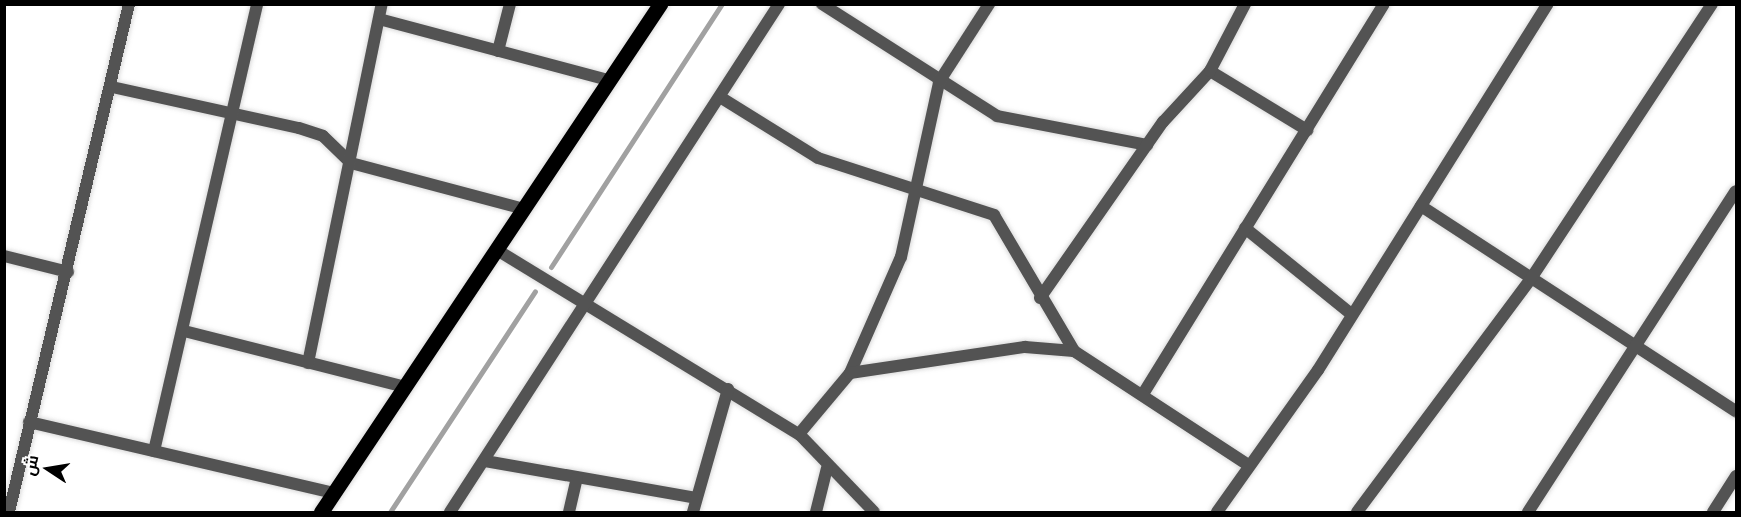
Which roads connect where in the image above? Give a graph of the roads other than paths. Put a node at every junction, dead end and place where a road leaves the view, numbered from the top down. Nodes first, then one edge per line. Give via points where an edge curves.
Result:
1 (129, 4) edge
2 (257, 4) edge
3 (382, 4) edge
4 (510, 4) edge
5 (660, 4) edge
6 (779, 4) edge
7 (822, 4) edge
8 (989, 4) edge
9 (1245, 4) edge
10 (1384, 4) edge
11 (1548, 4) edge
12 (1712, 4) edge
13 (379, 19) junction
14 (498, 51) junction
15 (1210, 71) junction
16 (609, 80) junction
17 (939, 82) junction
18 (112, 87) junction
19 (720, 97) junction
20 (231, 116) junction
21 (1307, 130) junction
22 (1147, 145) junction
23 (351, 163) junction
24 (918, 190) junction
25 (1737, 191) edge
26 (1421, 206) junction
27 (524, 209) junction
28 (1245, 228) junction
29 (497, 250) junction
30 (4, 256) edge
31 (68, 272) junction
32 (1532, 277) junction
33 (1040, 298) junction
34 (586, 307) junction
35 (1350, 314) junction
36 (184, 331) junction
37 (1636, 343) junction
38 (1074, 351) junction
39 (308, 363) junction
40 (850, 373) junction
41 (406, 387) junction
42 (728, 389) junction
43 (1143, 394) junction
44 (1737, 411) edge
45 (29, 423) junction
46 (799, 434) junction
47 (154, 451) junction
48 (485, 460) junction
49 (1248, 465) junction
50 (827, 468) junction
51 (1737, 476) edge
52 (577, 478) junction
53 (334, 493) junction
54 (696, 498) junction
55 (9, 513) edge
56 (321, 513) edge
57 (450, 513) edge
58 (569, 513) edge
59 (693, 513) edge
60 (816, 513) edge
61 (874, 513) edge
62 (1216, 513) edge
63 (1357, 513) edge
64 (1528, 513) edge
65 (1713, 513) edge

1 - 18 street
2 - 20 street
3 - 13 street
4 - 14 street
5 - 16 main road
6 - 19 street
7 - 17 street
8 - 17 street
9 - 15 street
10 - 21 street
11 - 26 street
12 - 32 street
13 - 14 street
13 - 23 street
14 - 16 street
15 - 21 street
15 - 22 street
16 - 27 main road
17 - 22 street via 997,116
17 - 24 street
18 - 20 street
18 - 31 street
19 - 24 street via 818,158
19 - 34 street
20 - 23 street via 323,136
20 - 36 street
21 - 28 street
22 - 33 street
23 - 27 street
23 - 39 street
24 - 33 street via 994,215
24 - 40 street via 901,257
25 - 37 street
26 - 32 street
26 - 35 street
27 - 29 main road
28 - 35 street
28 - 43 street
29 - 34 street
29 - 41 main road
30 - 31 street
31 - 45 street
32 - 37 street
32 - 63 street
33 - 38 street
34 - 42 street
34 - 48 street
35 - 49 street via 1318,370
36 - 39 street
36 - 47 street
37 - 44 street
37 - 64 street
38 - 40 street via 1025,347
38 - 43 street
39 - 41 street
40 - 46 street
41 - 53 main road
42 - 46 street
42 - 54 street
43 - 49 street
45 - 47 street
45 - 55 street
46 - 50 street
47 - 53 street
48 - 52 street
48 - 57 street
49 - 62 street
50 - 60 street
50 - 61 street
51 - 65 street
52 - 54 street
52 - 58 street
53 - 56 main road
54 - 59 street

